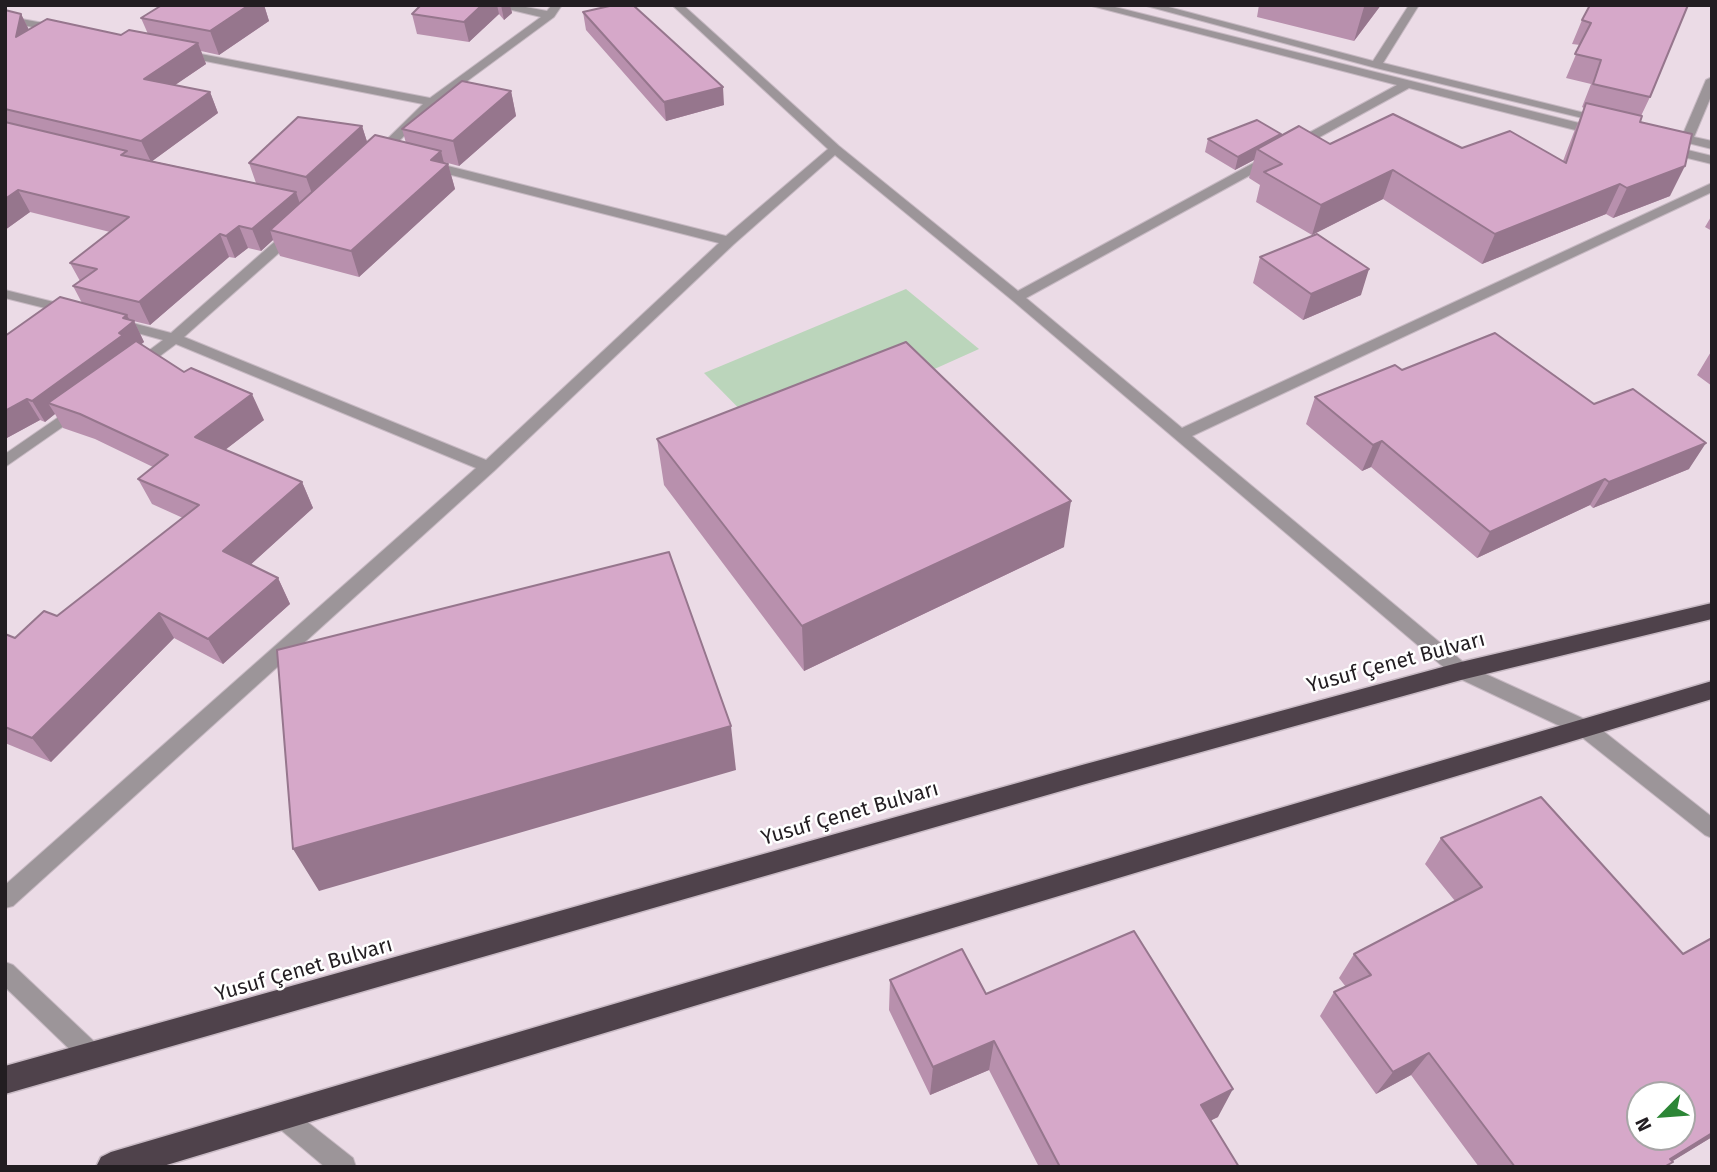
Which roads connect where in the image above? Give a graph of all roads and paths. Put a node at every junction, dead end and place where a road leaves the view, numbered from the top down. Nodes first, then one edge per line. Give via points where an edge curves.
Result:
1 (496, 5) edge
2 (677, 5) edge
3 (1093, 5) edge
4 (1148, 5) edge
5 (1414, 5) edge
6 (554, 10) edge
7 (5, 19) edge
8 (72, 32) edge
9 (165, 50) edge
10 (1376, 65) junction
11 (1712, 80) edge
12 (1405, 85) junction
13 (432, 102) junction
14 (1619, 123) edge
15 (1660, 132) edge
16 (1605, 134) edge
17 (1687, 139) junction
18 (1712, 145) edge
19 (1658, 147) edge
20 (835, 149) junction
21 (382, 157) edge
22 (1712, 160) edge
23 (421, 163) edge
24 (1712, 187) edge
25 (308, 219) edge
26 (729, 242) junction
27 (5, 293) edge
28 (1017, 297) junction
29 (174, 338) junction
30 (129, 371) edge
31 (95, 396) edge
32 (1180, 435) junction
33 (5, 462) edge
34 (488, 467) junction
35 (1712, 611) edge
36 (1461, 671) junction
37 (1712, 691) edge
38 (1586, 729) junction
39 (1712, 830) edge
40 (5, 899) edge
41 (5, 972) edge
42 (94, 1057) junction
43 (5, 1080) edge
44 (283, 1117) junction
45 (111, 1167) edge
46 (344, 1167) edge

1 - 6 street
2 - 20 street
3 - 12 street
4 - 10 street
5 - 10 street
6 - 13 street
7 - 8 street
9 - 13 street
10 - 14 street
11 - 17 street
12 - 16 street
12 - 28 street
13 - 21 street
15 - 17 street
17 - 18 street
19 - 22 street
20 - 26 street
20 - 28 street
23 - 26 street
24 - 32 street
25 - 29 street
26 - 34 street
27 - 29 street
28 - 32 street
29 - 30 street
29 - 34 street
31 - 33 street
32 - 36 street
34 - 40 street
35 - 36 highway, Yusuf Çenet Bulvarı
36 - 38 street
36 - 42 highway, Yusuf Çenet Bulvarı
37 - 38 highway
38 - 39 street
38 - 44 highway
41 - 42 street
42 - 43 highway, Yusuf Çenet Bulvarı
44 - 45 highway
44 - 46 street

